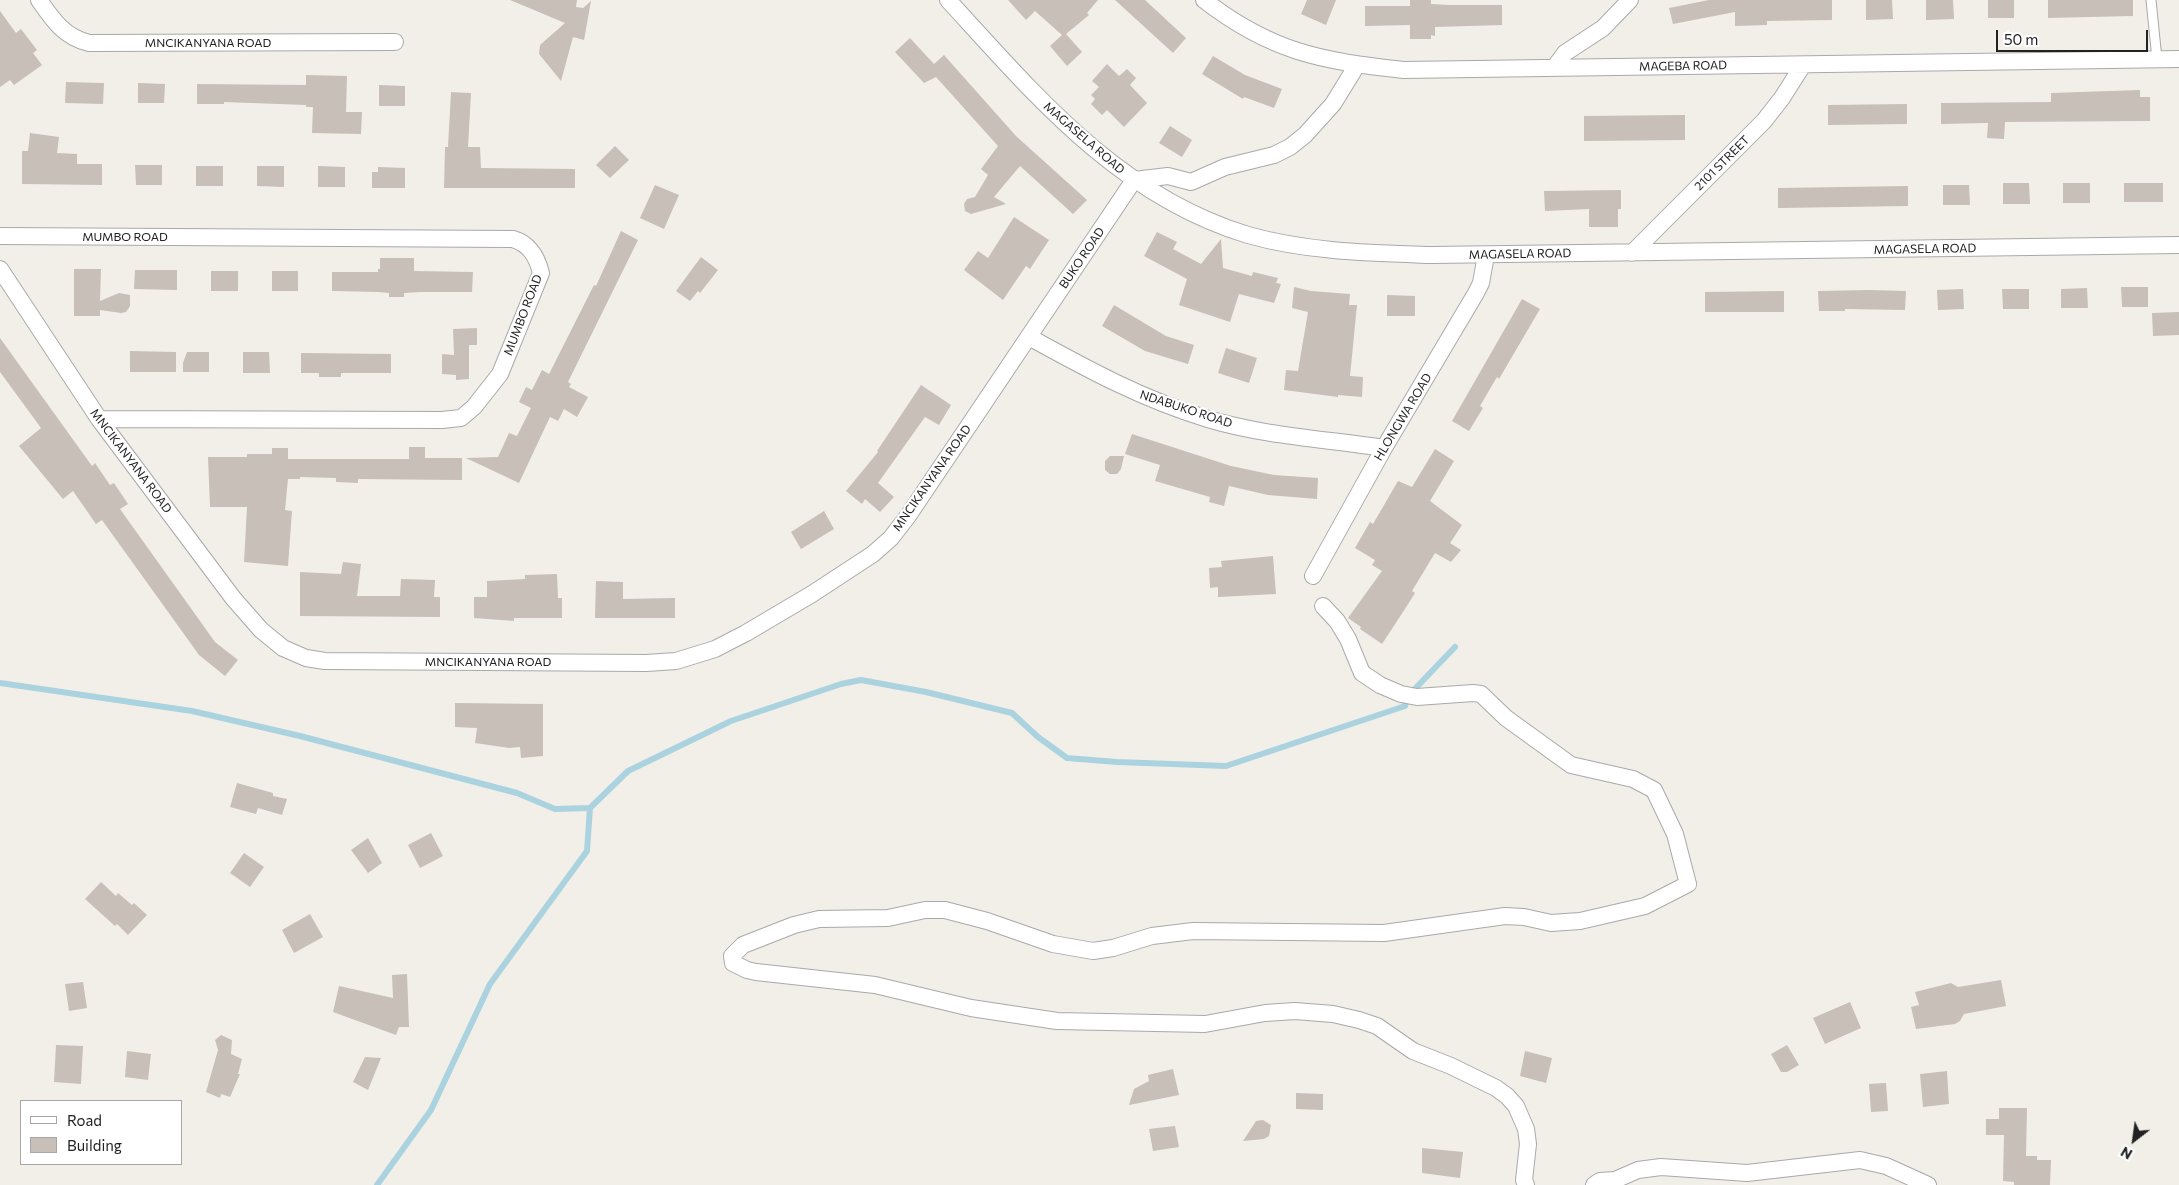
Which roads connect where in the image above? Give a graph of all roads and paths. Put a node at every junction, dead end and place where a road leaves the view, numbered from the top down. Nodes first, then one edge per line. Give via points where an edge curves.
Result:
1 (39, 0) edge
2 (948, 0) edge
3 (1204, 0) edge
4 (1630, 0) edge
5 (2151, 0) edge
6 (395, 42) dead end
7 (2157, 59) junction
8 (2179, 59) edge
9 (1357, 65) junction
10 (1804, 65) junction
11 (1554, 68) junction
12 (1134, 180) junction
13 (0, 236) edge
14 (2179, 245) edge
15 (1632, 253) junction
16 (1486, 255) junction
17 (0, 270) edge
18 (1029, 336) junction
19 (99, 419) junction
20 (1384, 448) junction
21 (1314, 576) dead end
22 (1323, 606) dead end
23 (1526, 1185) edge
24 (1594, 1185) edge
25 (1928, 1185) edge

1 - 6 street, MNCIKANYANA ROAD via 67,34 89,43
2 - 12 street, MAGASELA ROAD via 1038,98 1078,136
3 - 9 street, MAGEBA ROAD via 1257,36 1297,52
4 - 11 street via 1603,28 1565,53
5 - 7 lane
7 - 8 street, MAGEBA ROAD
7 - 10 street, MAGEBA ROAD
9 - 11 street, MAGEBA ROAD via 1404,70
9 - 12 street via 1333,104 1290,147 1274,155 1225,167 1192,182 1168,176
10 - 11 street, MAGEBA ROAD
10 - 15 street, 2101 STREET via 1764,121
12 - 16 street, MAGASELA ROAD via 1180,207 1258,237 1318,248 1432,256
12 - 18 street, BUKO ROAD
13 - 19 street, MUMBO ROAD via 513,239 521,241 537,257 541,273 500,374 461,418
14 - 15 street, MAGASELA ROAD
15 - 16 street, MAGASELA ROAD
16 - 20 street, HLONGWA ROAD via 1476,294
17 - 19 street, MNCIKANYANA ROAD
18 - 19 street, MNCIKANYANA ROAD via 891,538 873,554 812,594 746,633 715,649 676,661 325,661 306,658 283,648 261,630 233,598
18 - 20 street, NDABUKO ROAD via 1130,391 1209,419 1262,432
20 - 21 street, HLONGWA ROAD
22 - 23 street via 1348,638 1362,673 1380,685 1406,695 1481,694 1506,718 1571,765 1633,779 1654,790 1675,834 1688,884 1645,906 1580,921 1551,923 1505,916 1384,933 1193,932 1152,936 1093,951 1053,944 945,910 924,910 888,918 819,919 794,925 743,945 732,956 733,963 756,972 875,985 971,1008 1057,1021 1206,1024 1265,1013 1308,1011 1364,1022 1384,1030 1413,1051 1496,1088 1512,1101 1526,1129
24 - 25 street via 1638,1170 1661,1167 1747,1173 1860,1160 1886,1166

